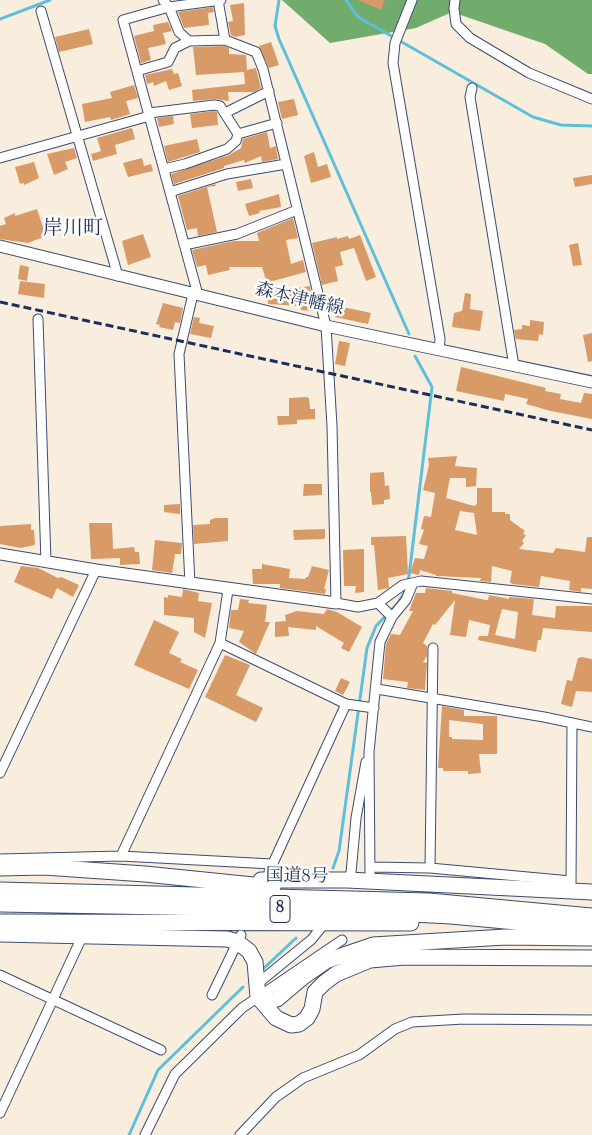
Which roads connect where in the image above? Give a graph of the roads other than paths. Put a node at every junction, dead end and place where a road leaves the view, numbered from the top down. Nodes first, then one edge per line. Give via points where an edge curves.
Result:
1 (219, 0) edge
2 (412, 0) edge
3 (455, 0) edge
4 (166, 3) edge
5 (41, 11) dead end
6 (225, 40) junction
7 (189, 41) junction
8 (137, 71) junction
9 (472, 88) dead end
10 (269, 91) junction
11 (592, 99) edge
12 (149, 113) junction
13 (225, 113) junction
14 (277, 123) junction
15 (238, 134) junction
16 (78, 136) junction
17 (0, 158) edge
18 (286, 164) junction
19 (164, 169) junction
20 (170, 192) junction
21 (297, 210) junction
22 (184, 245) junction
23 (0, 246) edge
24 (118, 276) junction
25 (196, 295) junction
26 (38, 320) dead end
27 (326, 326) junction
28 (440, 350) junction
29 (514, 366) junction
30 (592, 382) edge
31 (0, 554) edge
32 (46, 562) junction
33 (96, 570) junction
34 (190, 584) junction
35 (408, 584) junction
36 (228, 590) junction
37 (592, 598) edge
38 (336, 603) junction
39 (386, 611) junction
40 (220, 643) junction
41 (433, 648) dead end
42 (376, 689) junction
43 (431, 698) junction
44 (354, 705) junction
45 (374, 708) junction
46 (572, 723) junction
47 (592, 727) edge
48 (369, 752) junction
49 (0, 773) edge
50 (121, 856) junction
51 (0, 859) edge
52 (0, 868) edge
53 (430, 868) junction
54 (347, 880) junction
55 (224, 882) junction
56 (571, 885) junction
57 (0, 890) edge
58 (592, 892) edge
59 (0, 904) edge
60 (522, 908) junction
61 (451, 916) junction
62 (592, 916) edge
63 (0, 922) edge
64 (325, 923) junction
65 (592, 929) edge
66 (0, 934) edge
67 (82, 937) junction
68 (239, 938) junction
69 (592, 938) edge
70 (340, 955) junction
71 (592, 958) edge
72 (0, 975) edge
73 (259, 994) junction
74 (212, 995) dead end
75 (53, 1000) junction
76 (592, 1020) edge
77 (161, 1050) dead end
78 (0, 1114) edge
79 (145, 1135) edge
80 (240, 1135) edge

1 - 4 street
1 - 6 street
2 - 28 street via 396,40 393,63
3 - 11 street via 456,24 470,38 529,74
4 - 7 street via 179,32
4 - 8 street via 122,20
5 - 16 street
6 - 7 street
6 - 10 street via 256,52
7 - 8 street via 175,48 168,62
8 - 12 street
9 - 29 street via 470,97
10 - 13 street
10 - 14 street
12 - 13 street via 214,105 220,106
12 - 16 street via 146,117
12 - 19 street
13 - 15 street
14 - 15 street
14 - 18 street
15 - 19 street via 236,141 227,148
16 - 17 street
16 - 24 street
18 - 20 street via 227,174
18 - 21 street
19 - 20 street
20 - 22 street
21 - 22 street via 237,234
21 - 27 street
22 - 25 street
23 - 24 main road, 森本津幡線
24 - 25 main road, 森本津幡線
25 - 27 main road, 森本津幡線
25 - 34 street via 179,354
26 - 32 street
27 - 28 main road, 森本津幡線
27 - 38 street
28 - 29 main road, 森本津幡線
29 - 30 main road, 森本津幡線
31 - 32 main road
32 - 33 main road
33 - 34 main road
33 - 49 street
34 - 36 main road
35 - 37 street via 421,581 454,583
35 - 39 street
35 - 39 street via 406,600
36 - 38 main road
36 - 40 street
38 - 39 street
39 - 42 street
40 - 44 street
40 - 50 street
41 - 43 street
42 - 43 street
42 - 45 street
43 - 46 street
43 - 53 street
44 - 45 street
44 - 50 street via 270,868
45 - 48 street
46 - 47 street
46 - 56 street
48 - 53 street via 370,870
48 - 54 street via 362,776 351,873
50 - 51 street
52 - 55 highway via 44,867
53 - 56 street
54 - 55 highway via 230,879
54 - 56 highway
55 - 60 highway via 506,900
56 - 58 highway
57 - 60 highway, 国道8号 / 8 via 352,898
59 - 61 highway, 国道8号 / 8 via 331,910
60 - 62 highway, 国道8号 / 8
61 - 64 highway via 436,923
61 - 65 highway, 国道8号 / 8
63 - 64 highway
64 - 73 street
66 - 67 highway
67 - 68 highway
67 - 75 street
68 - 73 highway via 255,962
68 - 74 street
69 - 70 highway via 404,942 373,945
70 - 73 highway via 303,977 277,999
70 - 73 street via 343,937
71 - 73 highway via 405,957 370,960 336,974 324,983 315,992 307,1018 291,1025 280,1021
72 - 75 street
73 - 79 street via 175,1074
75 - 77 street
75 - 78 street
76 - 80 street via 412,1022 395,1029 359,1055 303,1078 276,1097

